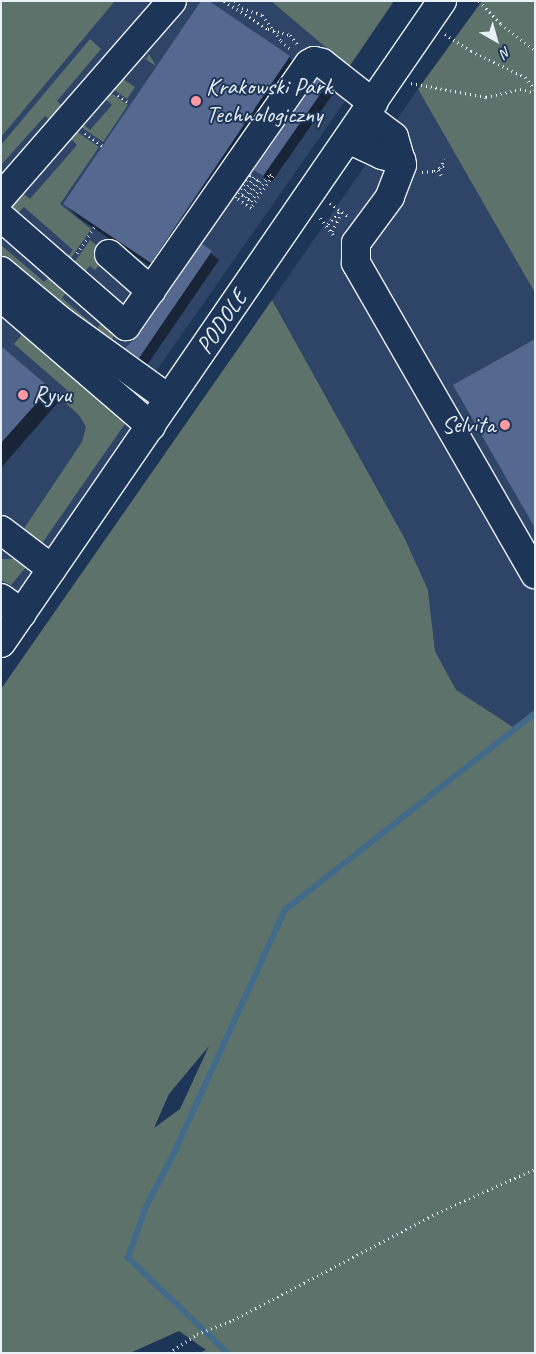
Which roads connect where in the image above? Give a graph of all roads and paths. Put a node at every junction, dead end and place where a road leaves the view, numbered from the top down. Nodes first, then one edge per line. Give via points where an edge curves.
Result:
1 (172, 1) edge
2 (224, 1) edge
3 (235, 1) edge
4 (442, 1) edge
5 (479, 1) edge
6 (274, 32) junction
7 (445, 33) dead end
8 (535, 50) edge
9 (411, 83) dead end
10 (535, 91) edge
11 (369, 109) junction
12 (348, 139) junction
13 (401, 160) junction
14 (444, 160) dead end
15 (443, 178) dead end
16 (1, 197) edge
17 (251, 208) joint
18 (340, 210) junction
19 (1, 216) edge
20 (348, 216) dead end
21 (318, 217) dead end
22 (328, 224) junction
23 (95, 226) dead end
24 (331, 231) junction
25 (334, 236) dead end
26 (109, 254) dead end
27 (1, 271) edge
28 (65, 272) junction
29 (151, 291) junction
30 (1, 297) edge
31 (169, 399) junction
32 (151, 426) junction
33 (1, 530) edge
34 (52, 569) junction
35 (535, 574) edge
36 (12, 605) edge
37 (1, 643) edge
38 (535, 1168) edge
39 (169, 1353) edge

1 - 16 street
2 - 6 path via 236,12
3 - 6 path via 242,8 262,15
4 - 11 street, PODOLE
5 - 8 path
6 - 6 path via 290,35 295,40 298,54
7 - 10 path via 471,51 525,77
9 - 10 path via 486,97 520,89
11 - 12 street, PODOLE
11 - 13 street via 394,137
11 - 29 street via 322,63 309,64
12 - 13 street
12 - 31 street, PODOLE
13 - 35 street via 401,174 390,197 356,243 355,261
14 - 15 path via 439,169
17 - 17 path via 235,197 250,174 254,177 242,195 245,197 257,179 260,181 248,199 251,201 270,174 273,176
18 - 20 path
18 - 22 path
18 - 24 path
19 - 28 street
21 - 22 path
22 - 24 path
23 - 28 path
24 - 25 path
26 - 29 street
27 - 31 street via 61,321
28 - 29 street via 126,326
30 - 32 street
31 - 32 street, PODOLE
32 - 34 street, PODOLE
33 - 34 street
34 - 36 street, PODOLE
36 - 37 street, PODOLE
38 - 39 path via 437,1213 233,1320 197,1334

